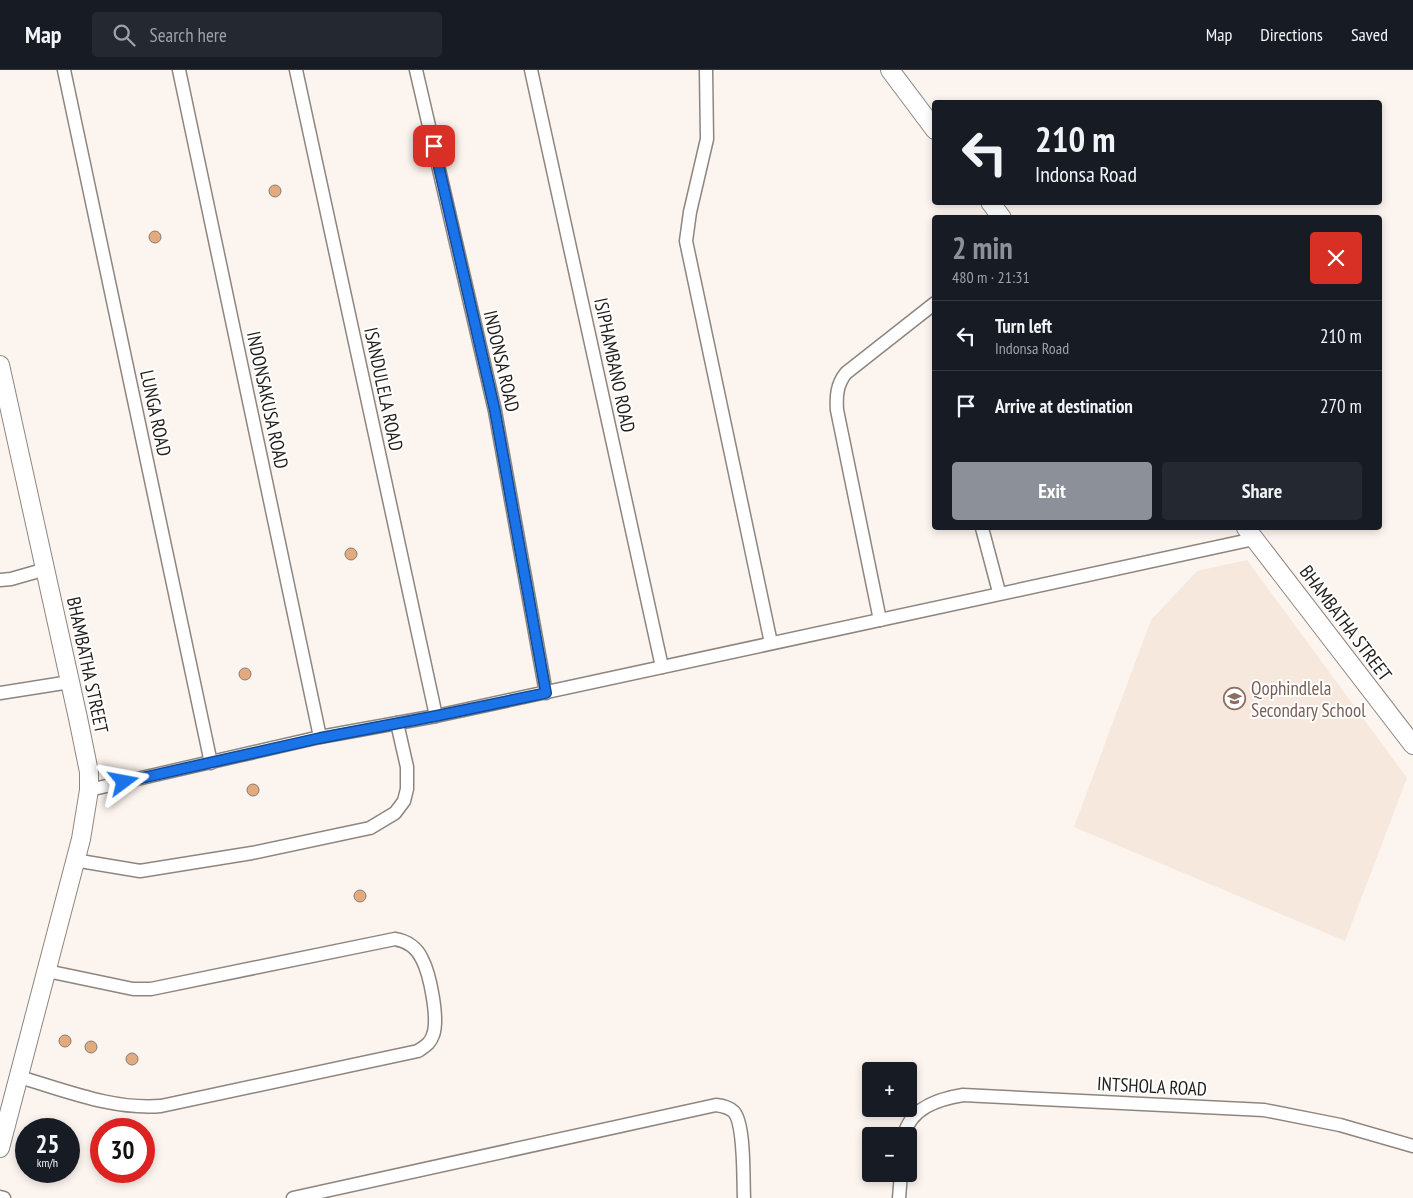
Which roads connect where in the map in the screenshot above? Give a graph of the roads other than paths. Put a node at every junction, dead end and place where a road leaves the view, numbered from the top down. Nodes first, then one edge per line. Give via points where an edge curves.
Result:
1 (64, 70) edge
2 (179, 70) edge
3 (296, 70) edge
4 (416, 70) edge
5 (531, 70) edge
6 (706, 70) edge
7 (890, 70) edge
8 (932, 126) edge
9 (932, 305) edge
10 (0, 365) edge
11 (983, 530) edge
12 (1250, 533) edge
13 (46, 569) junction
14 (0, 580) edge
15 (999, 592) junction
16 (880, 620) junction
17 (771, 643) junction
18 (662, 667) junction
19 (70, 682) junction
20 (0, 693) edge
21 (546, 693) junction
22 (436, 716) junction
23 (397, 723) junction
24 (320, 738) junction
25 (1413, 745) edge
26 (211, 763) junction
27 (89, 790) junction
28 (74, 860) junction
29 (47, 971) junction
30 (19, 1077) junction
31 (906, 1127) edge
32 (1413, 1146) edge
33 (0, 1148) edge
34 (901, 1182) edge
35 (0, 1197) edge
36 (4, 1198) edge
37 (293, 1198) edge
38 (744, 1198) edge
39 (900, 1198) edge

1 - 26 street, LUNGA ROAD
2 - 24 street, INDONSAKUSA ROAD
3 - 22 street, ISANDULELA ROAD
4 - 21 street, INDONSA ROAD via 495,411
5 - 18 street, ISIPHAMBANO ROAD
6 - 17 street via 707,139 686,242
7 - 8 street
9 - 16 street via 846,373 836,393
10 - 13 street, BHAMBATHA STREET
11 - 15 street
12 - 15 street
12 - 25 street, BHAMBATHA STREET
13 - 14 street
13 - 19 street, BHAMBATHA STREET
15 - 16 street
16 - 17 street
17 - 18 street
18 - 21 street
19 - 20 street
19 - 27 street, BHAMBATHA STREET via 89,772
21 - 22 street
22 - 23 street
23 - 24 street
23 - 28 street via 407,767 404,801 395,813 370,828 252,853 140,871
24 - 26 street
26 - 27 street
27 - 28 street, BHAMBATHA STREET via 81,840
28 - 29 street, BHAMBATHA STREET
29 - 30 street, BHAMBATHA STREET
29 - 30 street via 133,989 151,989 402,940 423,960 434,1007 434,1033 428,1045 418,1050 161,1106 115,1104
30 - 33 street, BHAMBATHA STREET
31 - 32 street, INTSHOLA ROAD via 924,1107 963,1095 1264,1110 1340,1125
34 - 39 street
35 - 36 street
37 - 38 street via 716,1105 730,1108 736,1116 742,1140

